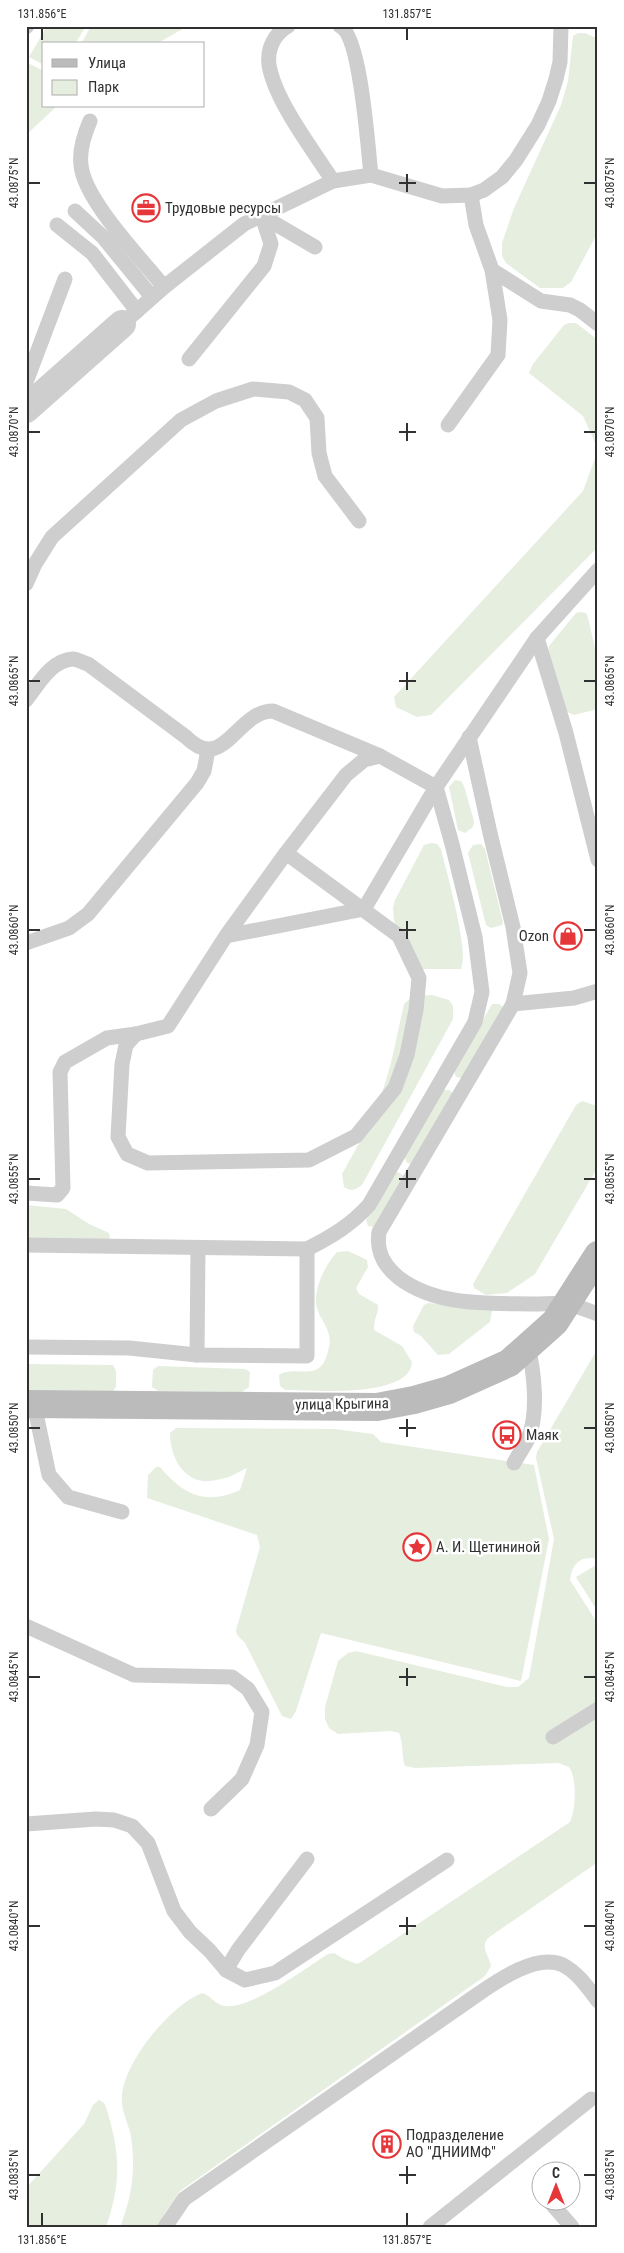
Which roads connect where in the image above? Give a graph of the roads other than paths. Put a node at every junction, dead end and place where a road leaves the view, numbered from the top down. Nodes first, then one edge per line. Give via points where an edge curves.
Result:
1 (288, 26) edge
2 (340, 26) edge
3 (561, 26) edge
4 (90, 121) dead end
5 (370, 175) junction
6 (333, 181) junction
7 (470, 195) junction
8 (74, 210) dead end
9 (262, 216) junction
10 (57, 226) dead end
11 (315, 247) dead end
12 (492, 270) junction
13 (65, 279) dead end
14 (164, 287) junction
15 (152, 297) junction
16 (129, 317) junction
17 (598, 324) edge
18 (189, 359) dead end
19 (26, 382) edge
20 (26, 409) edge
21 (448, 425) dead end
22 (359, 521) dead end
23 (598, 570) edge
24 (26, 584) edge
25 (537, 638) junction
26 (26, 700) edge
27 (469, 738) junction
28 (208, 750) junction
29 (380, 756) junction
30 (436, 787) junction
31 (286, 854) junction
32 (598, 860) edge
33 (364, 909) junction
34 (226, 936) junction
35 (26, 943) edge
36 (598, 991) edge
37 (513, 1004) junction
38 (136, 1034) junction
39 (26, 1193) edge
40 (26, 1245) edge
41 (198, 1248) junction
42 (307, 1249) junction
43 (598, 1255) edge
44 (568, 1304) junction
45 (598, 1314) edge
46 (528, 1346) junction
47 (26, 1347) edge
48 (197, 1356) junction
49 (30, 1404) edge
50 (514, 1462) dead end
51 (122, 1512) dead end
52 (26, 1626) edge
53 (598, 1709) edge
54 (553, 1737) dead end
55 (211, 1809) dead end
56 (26, 1824) edge
57 (307, 1859) dead end
58 (447, 1860) dead end
59 (226, 1970) junction
60 (598, 2001) edge
61 (591, 2099) dead end
62 (557, 2210) edge
63 (166, 2227) edge
64 (430, 2227) edge
65 (572, 2227) edge

1 - 6 lane via 271,43 269,65 279,95
2 - 5 lane via 345,28 354,49 370,154
3 - 7 lane via 560,62 549,102 538,125 502,177 484,190
4 - 14 lane via 81,152 81,166 89,193
5 - 6 lane
5 - 7 lane via 442,196
6 - 9 lane
7 - 12 lane via 476,225
8 - 15 lane via 107,242
9 - 11 lane
9 - 14 lane via 244,224
9 - 18 lane via 270,244 264,266
10 - 16 lane via 92,253
12 - 17 lane via 541,301 570,305
12 - 21 lane via 500,320 498,355
13 - 19 lane
14 - 15 lane
15 - 16 lane
16 - 20 street
22 - 24 lane via 324,476 317,418 305,400 289,392 253,389 216,401 181,420 52,537
23 - 25 lane
25 - 27 lane
25 - 32 lane via 566,733
26 - 28 lane via 49,671 59,663 73,659 88,664 196,747
27 - 30 lane
27 - 37 lane via 513,927 520,972
28 - 29 lane via 220,747 256,714 274,711
28 - 35 lane via 204,771 197,783 88,914 69,928
29 - 30 lane
29 - 31 lane via 364,760 346,775
30 - 33 lane
30 - 42 lane via 475,937 482,992 475,1022 369,1205 335,1235
31 - 33 lane
31 - 34 lane
33 - 34 lane
33 - 38 lane via 399,936 419,978 407,1055 395,1088 356,1136 309,1160 148,1163 127,1154 118,1137 122,1064 126,1045
34 - 38 lane via 168,1026
36 - 37 lane via 574,998
37 - 44 lane via 379,1232 380,1255 389,1270 403,1281 434,1297 494,1303
38 - 39 lane via 107,1038 65,1062 60,1072 63,1188 57,1195
40 - 41 lane
41 - 42 lane
41 - 48 lane
42 - 48 lane via 307,1356
43 - 44 main road, улица Крыгина
44 - 45 lane
44 - 46 main road, улица Крыгина via 555,1322
46 - 49 main road, улица Крыгина via 508,1363 449,1390 378,1407
46 - 50 lane via 533,1368 534,1406 528,1438
47 - 48 lane via 129,1348
49 - 51 lane via 49,1475 68,1497
52 - 55 lane via 134,1675 232,1677 248,1689 262,1712 257,1745 242,1779
53 - 54 lane
56 - 59 lane via 96,1819 132,1826 148,1843 174,1911
57 - 59 lane
58 - 59 lane via 275,1973 245,1980
60 - 63 lane via 584,1982 562,1965 540,1962 514,1972 184,2199
61 - 64 lane
62 - 65 lane

